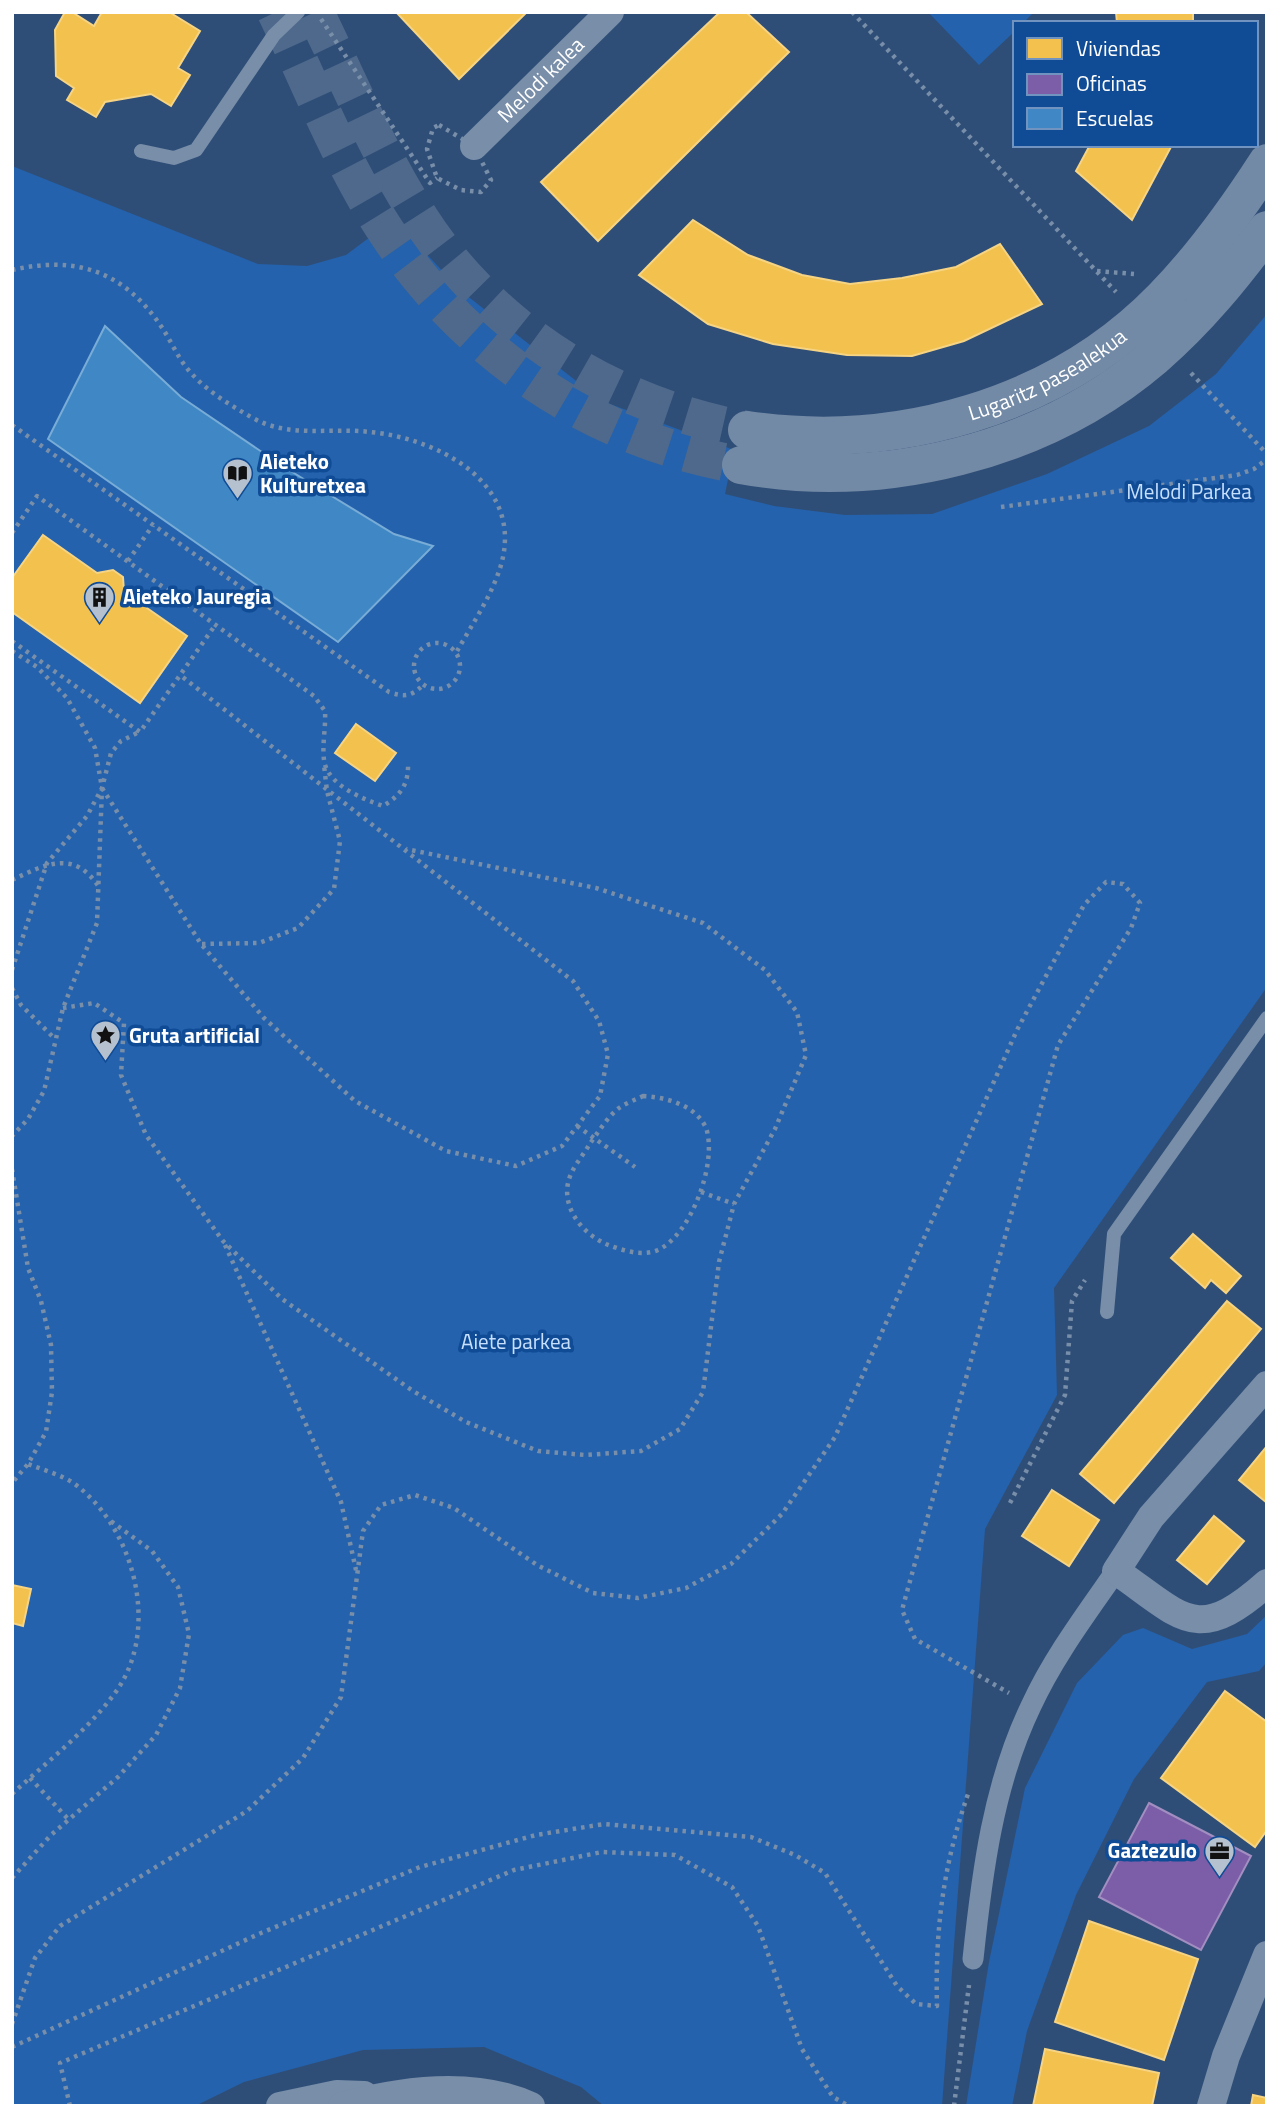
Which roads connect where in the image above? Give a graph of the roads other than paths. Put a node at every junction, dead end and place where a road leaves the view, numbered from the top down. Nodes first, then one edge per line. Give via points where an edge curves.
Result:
1 (298, 12) edge
2 (610, 12) edge
3 (474, 146) dead end
4 (141, 151) dead end
5 (1267, 163) edge
6 (1267, 230) edge
7 (1267, 1018) edge
8 (1107, 1312) dead end
9 (1267, 1385) edge
10 (1116, 1571) junction
11 (1267, 1583) edge
12 (1267, 1955) edge
13 (973, 1959) road end
14 (380, 2096) junction
15 (280, 2106) edge
16 (342, 2106) edge
17 (531, 2106) edge
18 (1211, 2106) edge

1 - 4 lane via 274,35 196,150 174,158
2 - 3 street, Melodi kalea
5 - 6 main road, Lugaritz pasealekua via 1237,208 1161,300 1092,356 1054,379 977,412 901,430 744,448 822,474 864,472 948,459 1029,432 1103,393 1152,359 1221,292
7 - 8 lane via 1114,1234
9 - 10 street via 1151,1517
10 - 11 street via 1185,1619 1210,1621
10 - 13 street via 1074,1631 1031,1706 1002,1784 983,1864
12 - 18 street
14 - 15 street via 337,2094
14 - 16 street
14 - 17 street via 457,2091

